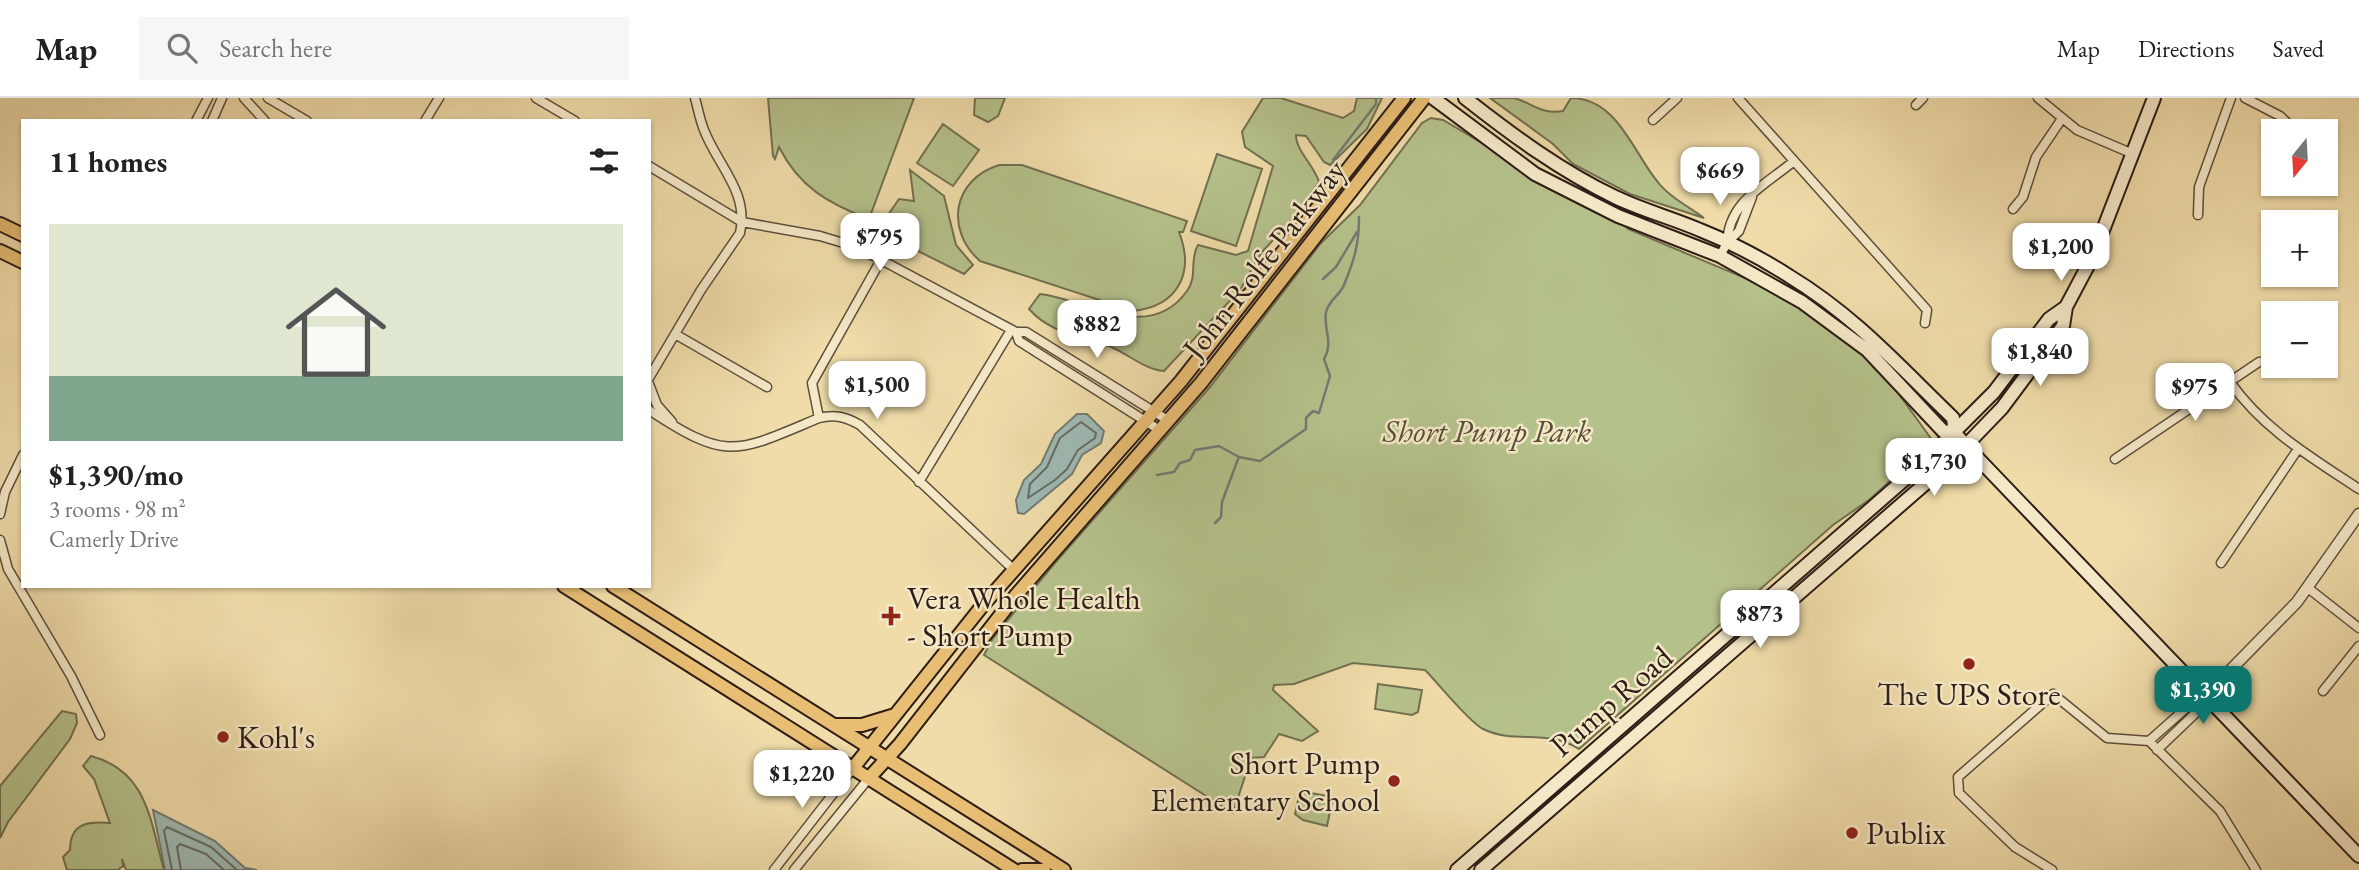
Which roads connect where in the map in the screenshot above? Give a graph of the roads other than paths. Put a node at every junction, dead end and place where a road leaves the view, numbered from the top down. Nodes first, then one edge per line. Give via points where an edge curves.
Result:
1 (208, 98) edge
2 (222, 98) edge
3 (244, 98) edge
4 (268, 98) edge
5 (439, 98) edge
6 (536, 98) edge
7 (695, 98) edge
8 (1404, 98) edge
9 (1424, 98) edge
10 (1433, 98) edge
11 (1465, 98) edge
12 (1677, 98) edge
13 (1738, 98) edge
14 (1923, 98) edge
15 (2038, 98) edge
16 (2154, 98) edge
17 (2231, 98) edge
18 (2245, 98) edge
19 (1916, 105) dead end
20 (197, 119) edge
21 (213, 119) edge
22 (263, 119) edge
23 (304, 119) edge
24 (426, 119) edge
25 (572, 119) edge
26 (2283, 119) edge
27 (1653, 120) dead end
28 (2062, 120) junction
29 (2133, 154) junction
30 (1794, 161) junction
31 (651, 167) edge
32 (2014, 209) dead end
33 (2198, 215) dead end
34 (742, 222) junction
35 (0, 224) edge
36 (21, 234) edge
37 (1727, 243) junction
38 (0, 251) edge
39 (1720, 256) junction
40 (882, 258) junction
41 (21, 261) edge
42 (2066, 307) junction
43 (1925, 323) dead end
44 (1014, 331) junction
45 (675, 334) junction
46 (2259, 362) dead end
47 (651, 375) edge
48 (2230, 382) junction
49 (767, 387) dead end
50 (651, 389) edge
51 (651, 411) edge
52 (1151, 417) junction
53 (818, 418) junction
54 (1165, 426) junction
55 (681, 432) junction
56 (1955, 433) junction
57 (1966, 446) junction
58 (2298, 449) junction
59 (21, 459) edge
60 (2115, 459) dead end
61 (919, 482) junction
62 (2359, 489) edge
63 (0, 514) edge
64 (2359, 514) edge
65 (0, 540) edge
66 (2221, 563) dead end
67 (1014, 570) junction
68 (567, 588) edge
69 (616, 588) edge
70 (2308, 588) junction
71 (2359, 628) edge
72 (2359, 646) edge
73 (2323, 691) dead end
74 (2206, 695) junction
75 (2180, 713) junction
76 (896, 715) junction
77 (2170, 722) junction
78 (2187, 722) junction
79 (834, 725) junction
80 (2177, 731) junction
81 (100, 735) dead end
82 (2149, 741) junction
83 (870, 748) junction
84 (2157, 750) junction
85 (886, 759) junction
86 (853, 768) junction
87 (869, 778) junction
88 (2359, 856) edge
89 (774, 870) edge
90 (794, 870) edge
91 (1014, 870) edge
92 (1022, 870) edge
93 (1044, 870) edge
94 (1064, 870) edge
95 (1457, 870) edge
96 (1481, 870) edge
97 (2052, 870) edge
98 (2256, 870) edge

1 - 20 street
2 - 21 street
3 - 22 street
4 - 23 street
5 - 24 street
6 - 25 street
7 - 34 street via 704,131 741,200
8 - 52 main road, John Rolfe Parkway
9 - 54 main road, John Rolfe Parkway
10 - 39 main road via 1503,152 1559,187
11 - 37 main road via 1520,141 1580,178
12 - 27 street
13 - 30 street
14 - 19 street
15 - 28 street
16 - 29 main road, Pump Road
17 - 33 street via 2199,187
18 - 26 street
28 - 29 street
28 - 32 street via 2036,157 2023,197
29 - 42 main road, Pump Road via 2093,256
30 - 37 street via 1752,197 1739,231
30 - 43 street via 1927,310
31 - 34 street
34 - 40 street via 820,236
34 - 45 street via 740,233
35 - 36 main road
37 - 39 street
37 - 56 main road via 1808,287 1868,332 1953,418
38 - 41 main road
39 - 56 main road via 1835,324 1867,350 1943,431
40 - 44 street
40 - 53 street via 812,383
42 - 56 main road, Pump Road via 2049,319 2000,384
42 - 57 main road, Pump Road via 2066,320 2050,345
44 - 52 street via 1026,332
44 - 61 street
45 - 47 street
45 - 49 street
46 - 48 street
48 - 58 street via 2262,422
48 - 60 street
50 - 55 street via 657,405
51 - 55 street
52 - 54 street
52 - 67 main road, John Rolfe Parkway
53 - 55 street via 730,449
53 - 61 street via 846,417 860,425
54 - 85 main road, John Rolfe Parkway via 1017,594
56 - 57 main road
56 - 95 main road, Pump Road
57 - 74 main road
57 - 96 main road, Pump Road
58 - 62 street
58 - 66 street
59 - 63 street
61 - 67 street
64 - 70 street
65 - 81 street via 8,569
67 - 76 main road, John Rolfe Parkway
68 - 86 main road
69 - 79 main road
70 - 71 street
70 - 74 street
72 - 73 street
74 - 75 street
74 - 78 street
74 - 88 main road
75 - 77 street
75 - 78 street
76 - 79 main road via 862,725
76 - 83 main road, John Rolfe Parkway
77 - 80 street
77 - 82 street
78 - 80 street
79 - 83 main road
80 - 84 street
82 - 84 street
82 - 97 street via 2107,738 2053,694 1958,777 1959,793 2015,847
83 - 85 main road
83 - 86 main road, John Rolfe Parkway
84 - 98 street via 2220,811
85 - 87 main road, John Rolfe Parkway
85 - 94 main road
86 - 87 main road
86 - 89 street, John Rolfe Parkway
87 - 90 street, John Rolfe Parkway
87 - 91 main road
92 - 93 main road

